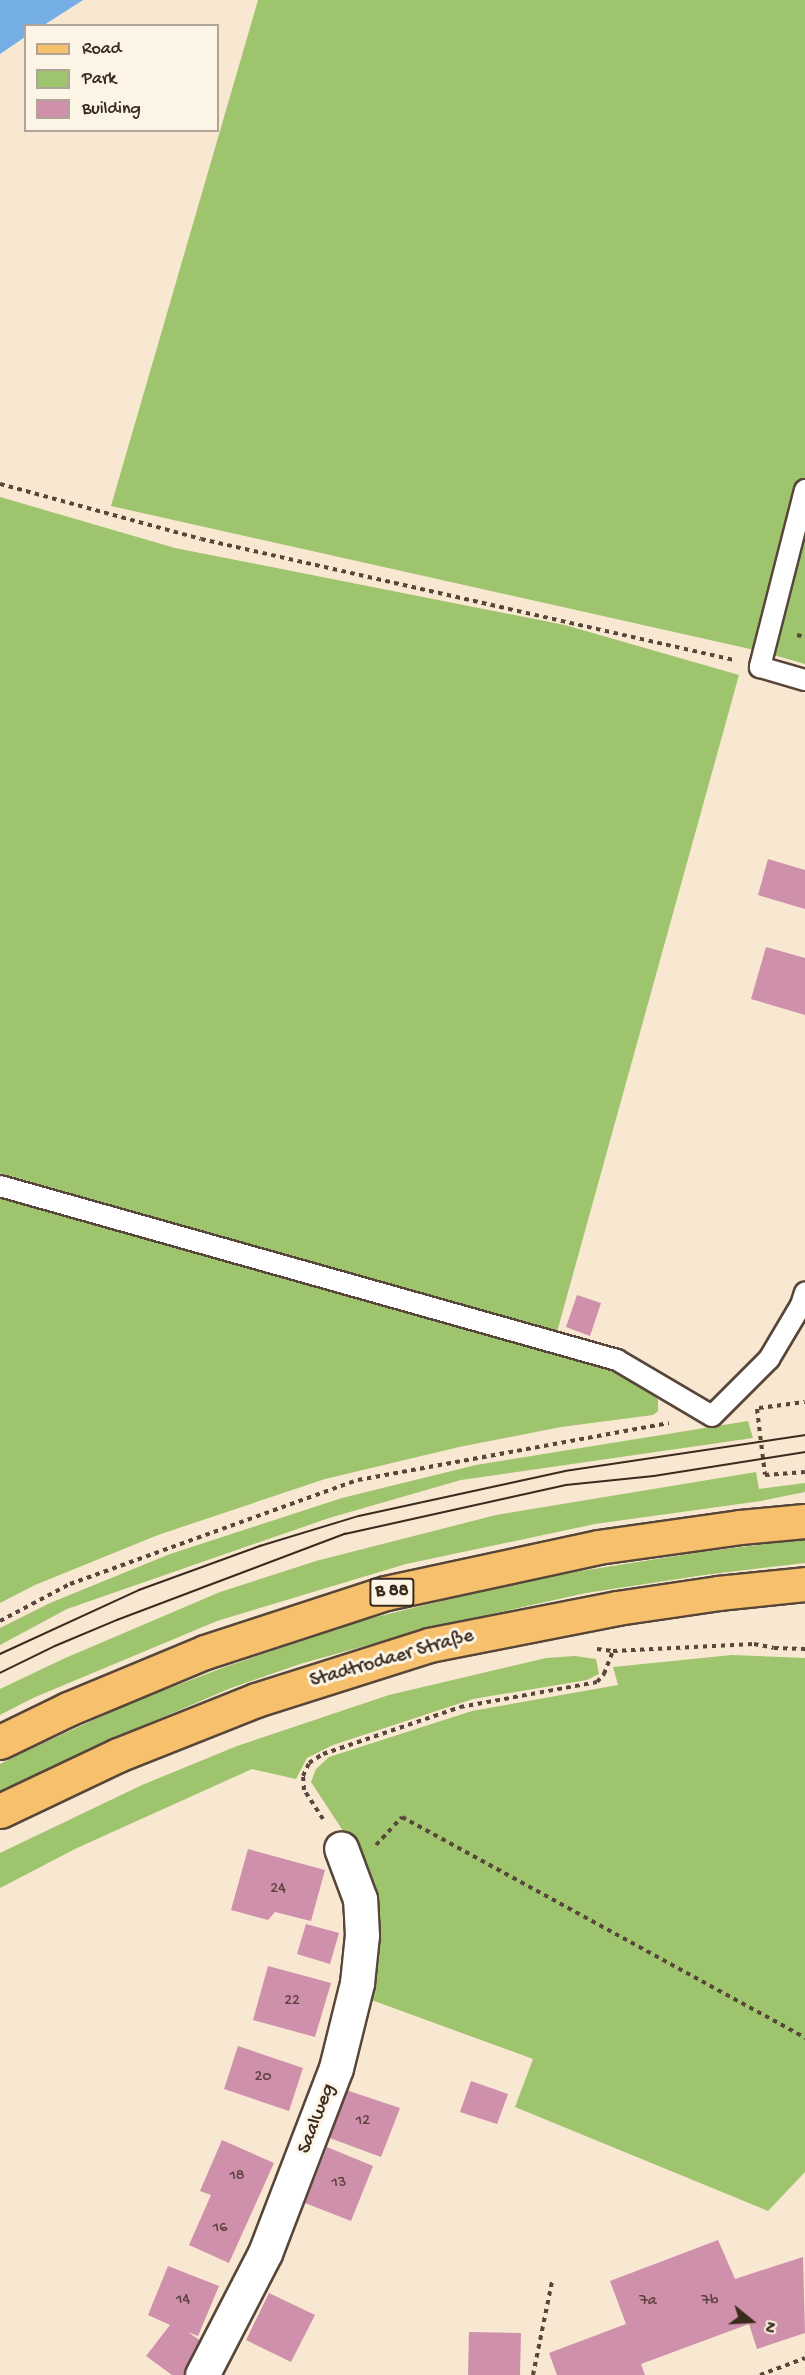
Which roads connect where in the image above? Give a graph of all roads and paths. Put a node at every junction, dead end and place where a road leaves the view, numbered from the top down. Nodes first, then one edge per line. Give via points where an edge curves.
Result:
1 (0, 484) edge
2 (805, 490) edge
3 (760, 667) junction
4 (805, 680) edge
5 (0, 1186) edge
6 (805, 1293) edge
7 (757, 1408) dead end
8 (712, 1416) junction
9 (805, 1472) edge
10 (805, 1521) edge
11 (805, 1584) edge
12 (0, 1621) edge
13 (593, 1648) dead end
14 (805, 1649) edge
15 (613, 1651) junction
16 (0, 1742) edge
17 (0, 1811) edge
18 (346, 1860) junction
19 (805, 2038) edge
20 (552, 2282) dead end
21 (805, 2358) edge
22 (202, 2375) edge
23 (533, 2375) edge
24 (760, 2375) edge

1 - 3 path via 201,539
2 - 3 lane
3 - 4 lane
5 - 8 lane via 617,1360
6 - 8 lane via 769,1359
7 - 9 path via 765,1475
8 - 12 path via 358,1480 70,1584
10 - 16 main road, B 88 via 598,1547 386,1593 205,1652
11 - 17 main road, Stadtrodaer Straße via 617,1608 429,1645 256,1700 118,1755
13 - 15 path
14 - 15 path via 754,1644
15 - 18 path via 597,1682 460,1707 341,1747 309,1763 303,1776 304,1790
18 - 19 path via 402,1817
18 - 22 street, Saalweg via 360,1899 362,1935 357,1983 336,2068 265,2253
20 - 23 path
21 - 24 path

